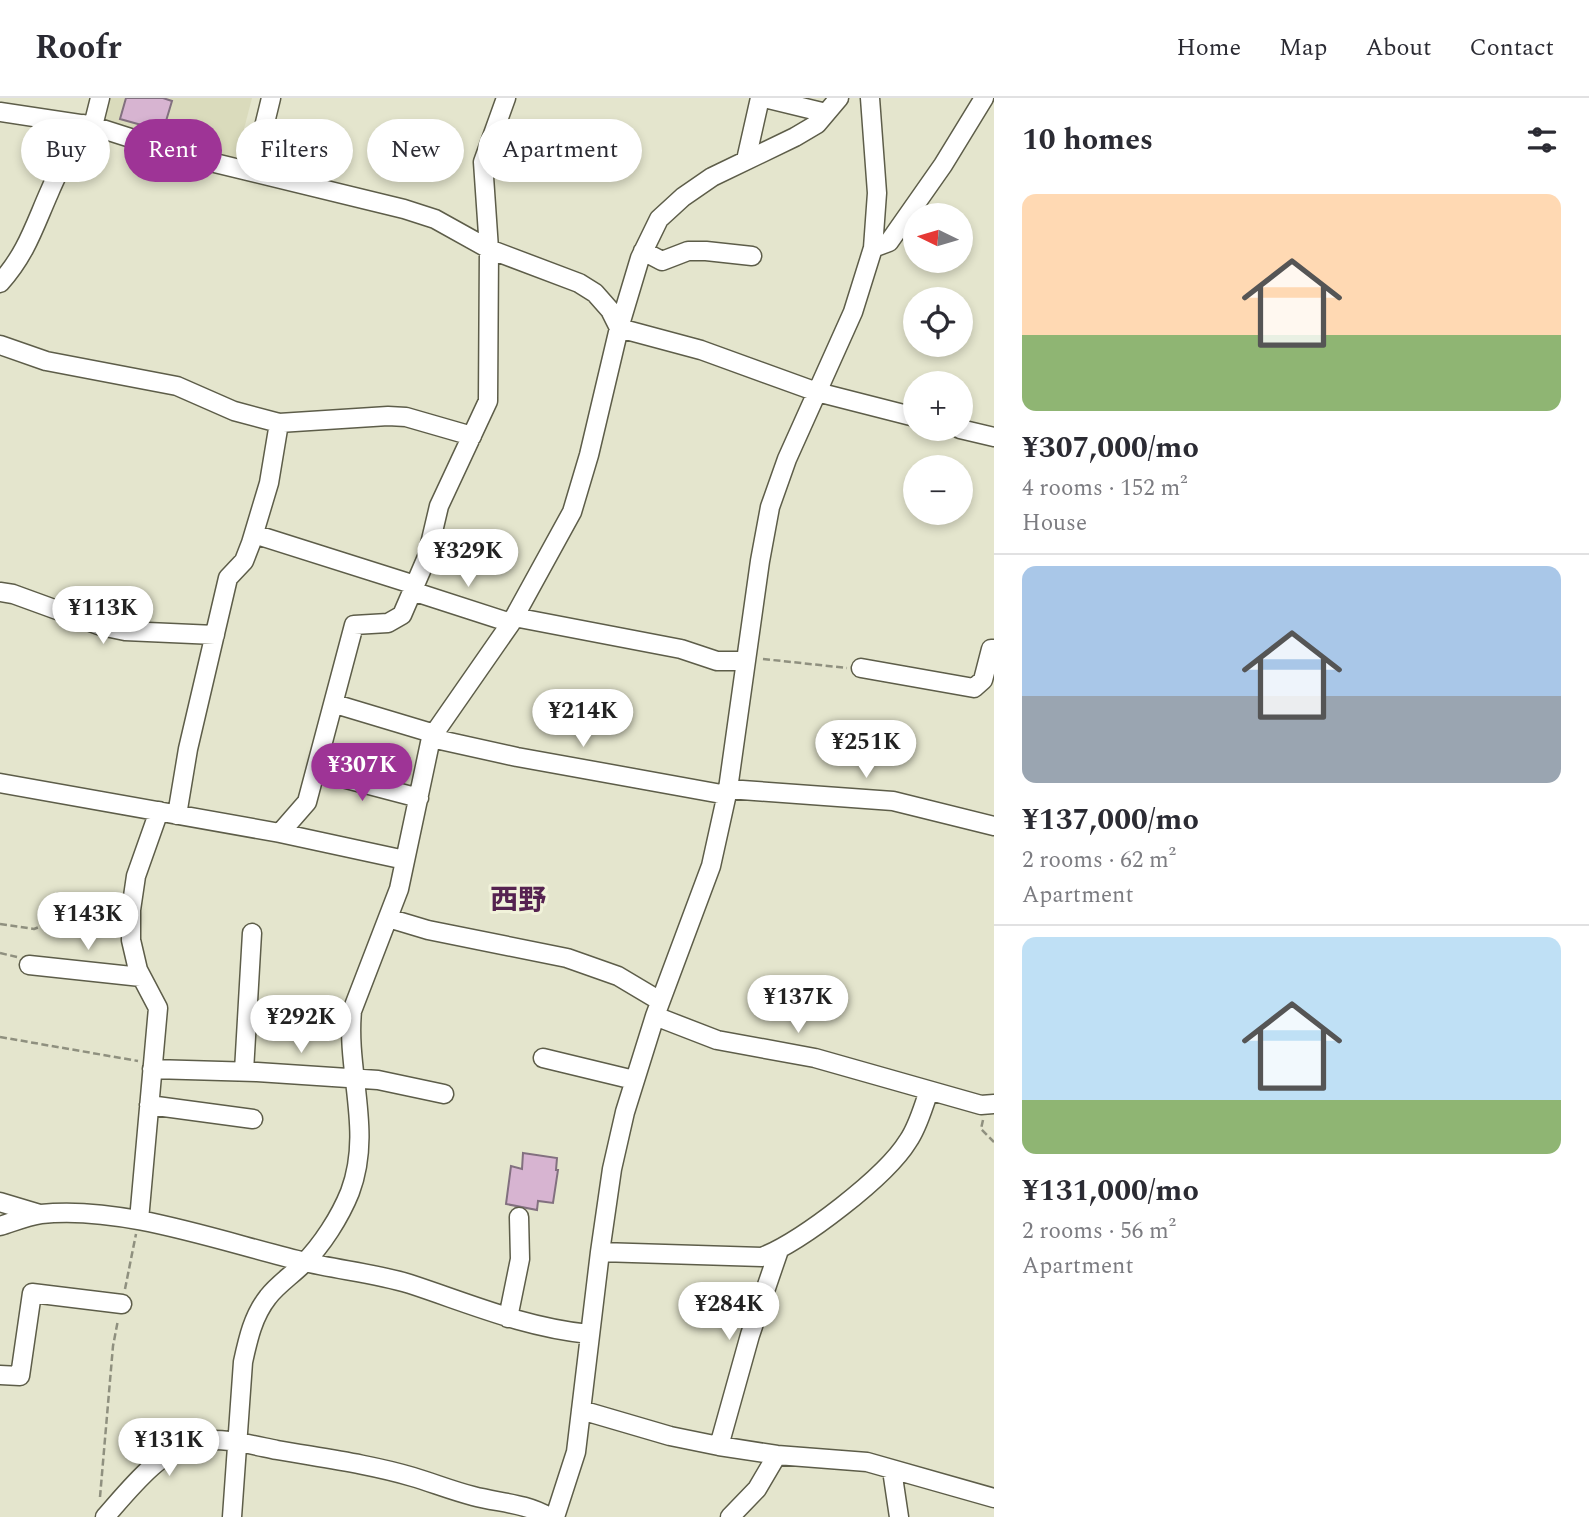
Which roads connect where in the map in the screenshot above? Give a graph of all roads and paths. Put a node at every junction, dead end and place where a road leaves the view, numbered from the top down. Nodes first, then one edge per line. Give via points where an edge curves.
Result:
1 (100, 98) edge
2 (271, 98) edge
3 (506, 98) edge
4 (762, 98) edge
5 (839, 98) edge
6 (870, 98) edge
7 (984, 98) edge
8 (8, 107) edge
9 (826, 113) junction
10 (61, 119) edge
11 (91, 119) edge
12 (266, 119) edge
13 (110, 132) edge
14 (746, 160) junction
15 (236, 168) edge
16 (54, 182) edge
17 (294, 182) edge
18 (873, 248) junction
19 (489, 249) junction
20 (643, 251) junction
21 (752, 256) dead end
22 (0, 283) edge
23 (618, 328) junction
24 (0, 345) edge
25 (817, 392) junction
26 (903, 414) edge
27 (279, 423) junction
28 (973, 432) edge
29 (471, 436) junction
30 (994, 437) edge
31 (254, 534) junction
32 (414, 588) junction
33 (0, 592) edge
34 (513, 620) junction
35 (215, 635) junction
36 (994, 649) edge
37 (745, 659) junction
38 (860, 668) joint
39 (335, 704) junction
40 (433, 736) junction
41 (316, 771) junction
42 (0, 783) edge
43 (728, 792) junction
44 (419, 798) junction
45 (159, 811) junction
46 (177, 815) junction
47 (994, 826) edge
48 (280, 833) junction
49 (405, 860) junction
50 (59, 890) dead end
51 (388, 918) junction
52 (0, 924) edge
53 (252, 933) dead end
54 (30, 965) dead end
55 (142, 977) junction
56 (657, 1008) junction
57 (0, 1037) edge
58 (543, 1058) dead end
59 (152, 1066) junction
60 (244, 1071) junction
61 (355, 1078) junction
62 (634, 1080) junction
63 (929, 1091) junction
64 (444, 1094) dead end
65 (990, 1104) edge
66 (149, 1105) junction
67 (253, 1119) dead end
68 (994, 1142) edge
69 (0, 1202) edge
70 (40, 1214) junction
71 (519, 1217) dead end
72 (139, 1220) junction
73 (0, 1226) edge
74 (779, 1250) junction
75 (600, 1252) junction
76 (305, 1262) junction
77 (122, 1304) junction
78 (508, 1318) junction
79 (589, 1334) junction
80 (0, 1375) edge
81 (582, 1410) junction
82 (237, 1442) junction
83 (719, 1446) junction
84 (777, 1455) junction
85 (892, 1470) junction
86 (994, 1498) edge
87 (102, 1510) edge
88 (232, 1517) edge
89 (550, 1517) edge
90 (555, 1517) edge
91 (730, 1517) edge
92 (898, 1517) edge

1 - 11 street
2 - 12 street
3 - 19 street via 483,162
4 - 9 street
4 - 14 street
5 - 9 street
6 - 18 street via 877,193
7 - 18 street via 889,242
8 - 10 street
9 - 14 street via 795,137
13 - 15 street
14 - 20 street via 712,177 659,219
16 - 22 street via 34,233
17 - 19 street via 435,219
18 - 25 street via 853,312
19 - 23 street via 579,283 610,310
19 - 29 street via 488,401
20 - 21 street via 662,261 688,251
20 - 23 street
23 - 25 street via 701,350
23 - 34 street via 572,512
24 - 27 street via 46,361 177,386 234,411
25 - 26 street
25 - 37 street via 770,507
27 - 29 street via 388,416
27 - 31 street
28 - 30 street
29 - 32 street via 439,506
31 - 32 street
31 - 35 street via 243,561 228,578
32 - 34 street
32 - 39 street via 402,615 388,623 354,625
33 - 35 street via 125,631
34 - 37 street via 681,649 717,660
34 - 40 street
35 - 46 street
36 - 38 street via 983,680 974,688
37 - 38 path
37 - 43 street
39 - 40 street
39 - 41 street
40 - 43 street via 517,757
40 - 44 street
41 - 44 street
41 - 48 street via 307,802
42 - 45 street
43 - 47 street via 893,801
43 - 56 street via 711,866
44 - 49 street
45 - 46 street
45 - 55 street via 136,876 131,910 131,940
46 - 48 street
48 - 49 street
49 - 51 street
50 - 52 path via 44,925 34,929
51 - 56 street via 567,958 618,976
51 - 61 street via 352,1011
53 - 60 street
54 - 55 street
55 - 59 street via 159,1008
56 - 62 street
56 - 63 street via 717,1040 815,1058
57 - 59 path
58 - 62 street
59 - 60 street
59 - 66 street
60 - 61 street
61 - 64 street
61 - 76 street via 360,1114 357,1166 324,1240
62 - 75 street via 612,1169
63 - 65 street
63 - 74 street via 909,1141 880,1174
65 - 68 path via 981,1129
66 - 67 street
66 - 72 street
69 - 70 street
70 - 72 street via 99,1214
70 - 73 street
71 - 78 street via 520,1259
72 - 76 street
72 - 77 path
74 - 75 street via 762,1257
74 - 83 street
75 - 79 street
76 - 78 street via 408,1284
76 - 82 street via 269,1296 256,1316 243,1362
77 - 80 street via 32,1293 20,1376
77 - 87 path via 113,1346
78 - 79 street
79 - 81 street
81 - 83 street
81 - 90 street via 576,1452
82 - 87 street via 199,1441 181,1446
82 - 88 street
82 - 89 street via 412,1476 475,1497 521,1504
83 - 84 street
84 - 85 street via 867,1462
84 - 91 street via 757,1489
85 - 86 street
85 - 92 street

